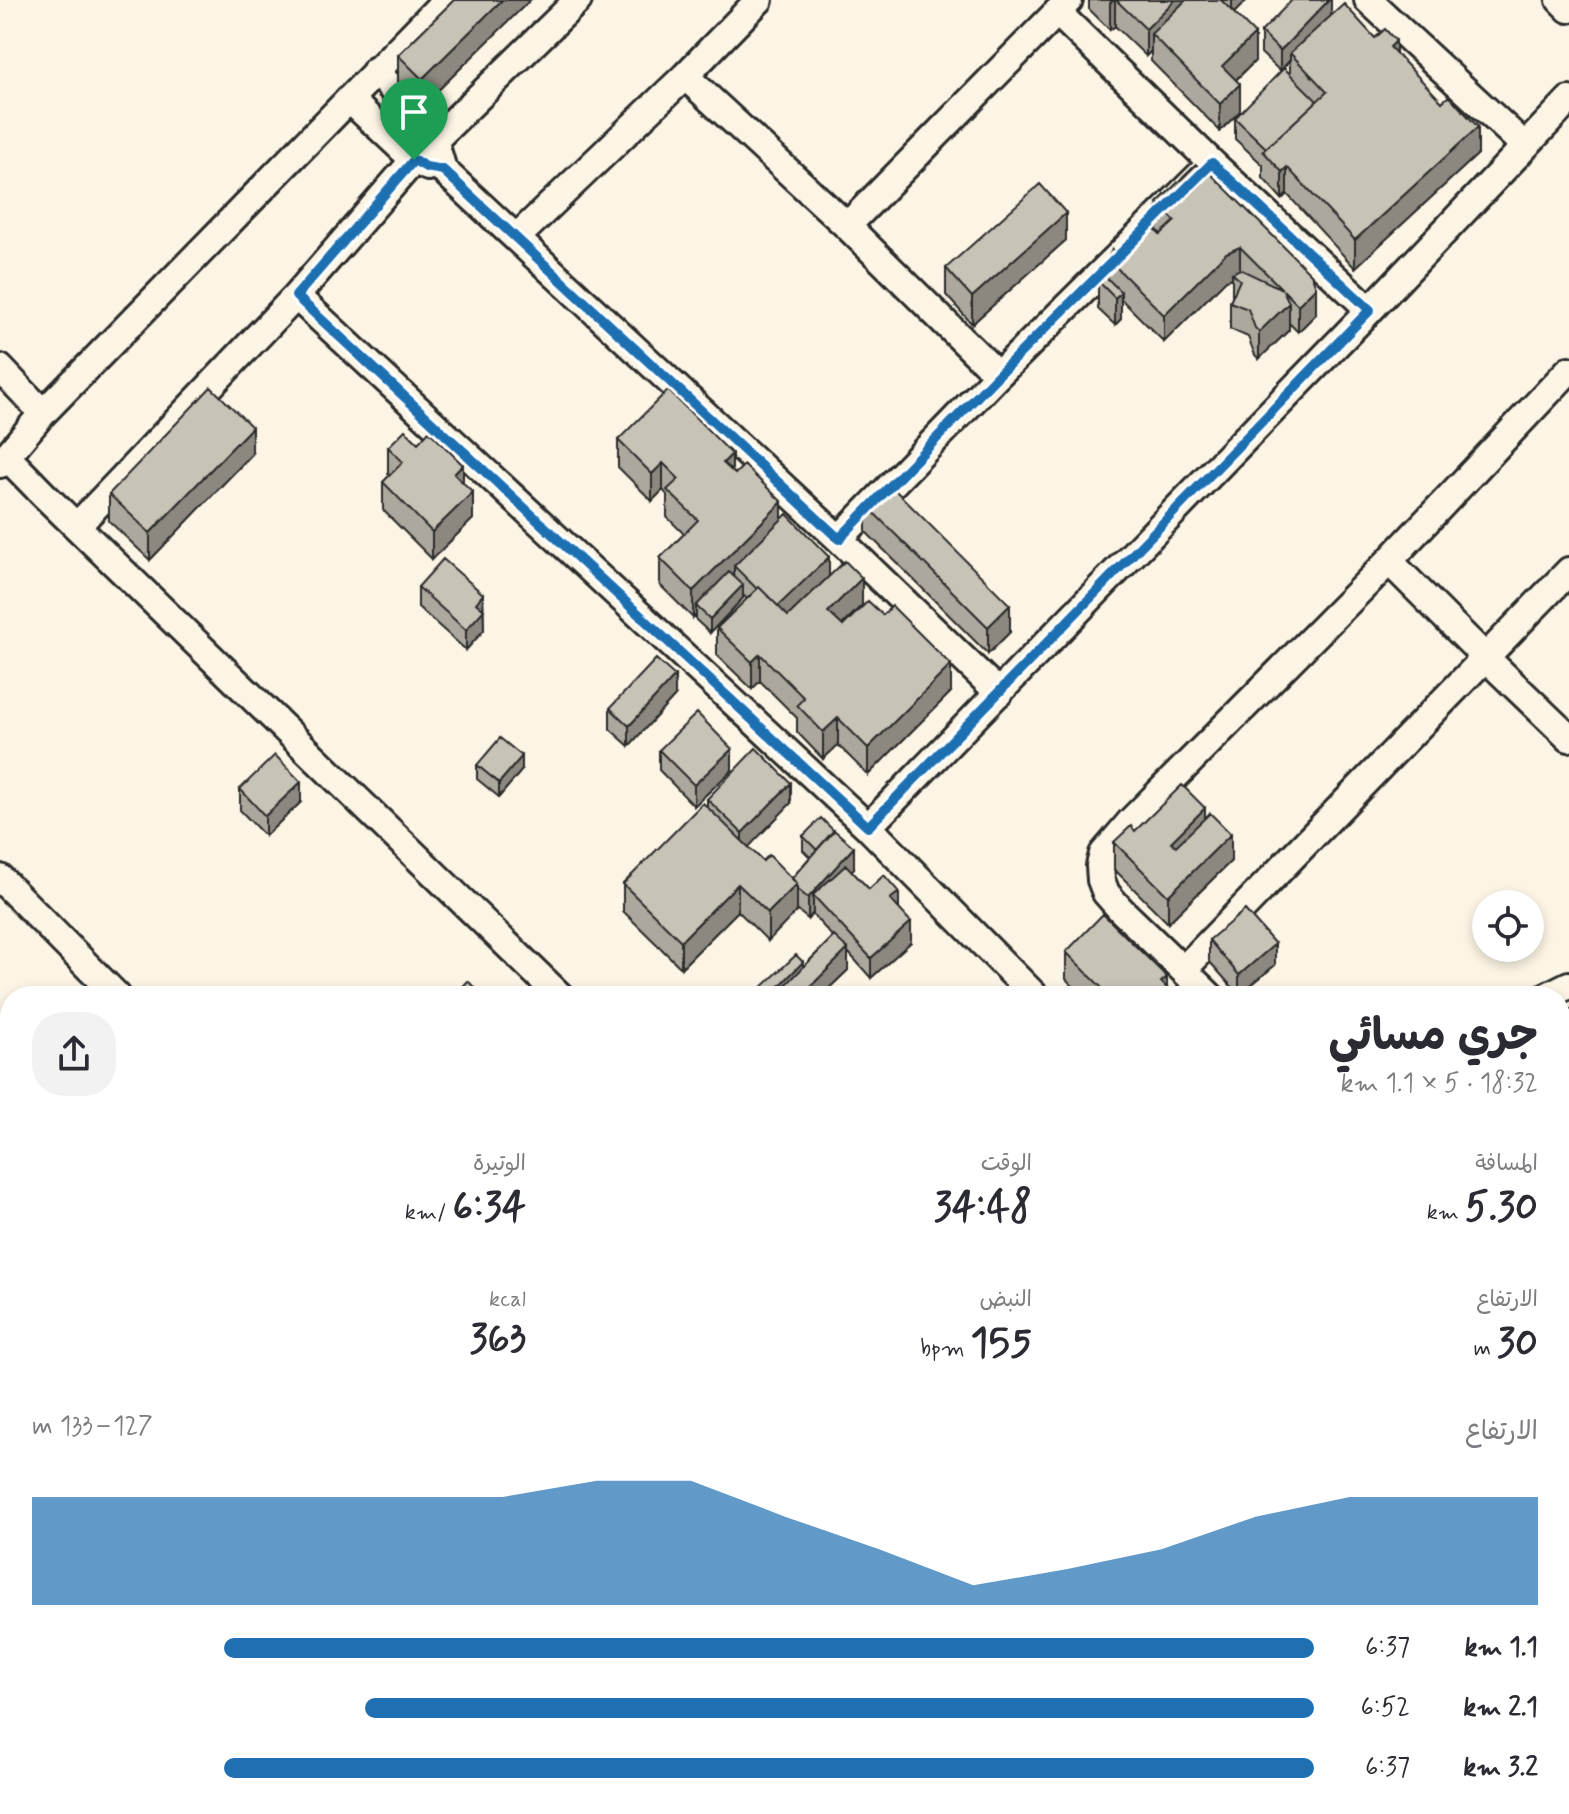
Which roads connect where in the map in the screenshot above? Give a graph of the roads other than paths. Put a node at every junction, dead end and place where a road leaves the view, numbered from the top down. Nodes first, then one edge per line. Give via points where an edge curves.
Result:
1 (446, 0) edge
2 (578, 0) edge
3 (759, 0) edge
4 (1368, 0) edge
5 (1560, 0) edge
6 (1063, 6) edge
7 (1569, 9) edge
8 (376, 70) junction
9 (685, 76) junction
10 (349, 99) junction
11 (1569, 100) edge
12 (434, 139) junction
13 (1525, 146) junction
14 (414, 160) junction
15 (1212, 163) junction
16 (443, 170) junction
17 (847, 226) junction
18 (516, 238) junction
19 (296, 296) junction
20 (1370, 310) junction
21 (0, 368) edge
22 (1569, 370) edge
23 (998, 375) junction
24 (43, 413) junction
25 (3, 460) edge
26 (77, 526) junction
27 (839, 539) junction
28 (1389, 561) junction
29 (1569, 571) edge
30 (1486, 658) junction
31 (999, 693) junction
32 (1569, 738) edge
33 (868, 827) junction
34 (0, 878) edge
35 (1183, 970) junction
36 (107, 986) edge
37 (550, 986) edge
38 (1025, 986) edge
39 (1200, 986) edge

1 - 8 street
2 - 12 street
3 - 9 street
4 - 13 street
5 - 7 street
6 - 15 street
6 - 17 street
8 - 10 street
8 - 12 street
9 - 17 street
9 - 18 street
10 - 14 street
10 - 24 street
11 - 13 street
12 - 14 street
12 - 16 street
13 - 20 street
14 - 16 street
14 - 19 street
15 - 20 street
15 - 23 street
16 - 18 street
17 - 23 street
18 - 27 street
19 - 26 street
19 - 33 street
20 - 31 street
21 - 24 street
22 - 28 street
23 - 27 street
24 - 25 street
25 - 26 street
26 - 37 street
27 - 31 street
28 - 30 street
28 - 35 street via 1103,854 1106,893
29 - 30 street
30 - 32 street
30 - 35 street
31 - 33 street
33 - 38 street
34 - 36 street
35 - 39 street

